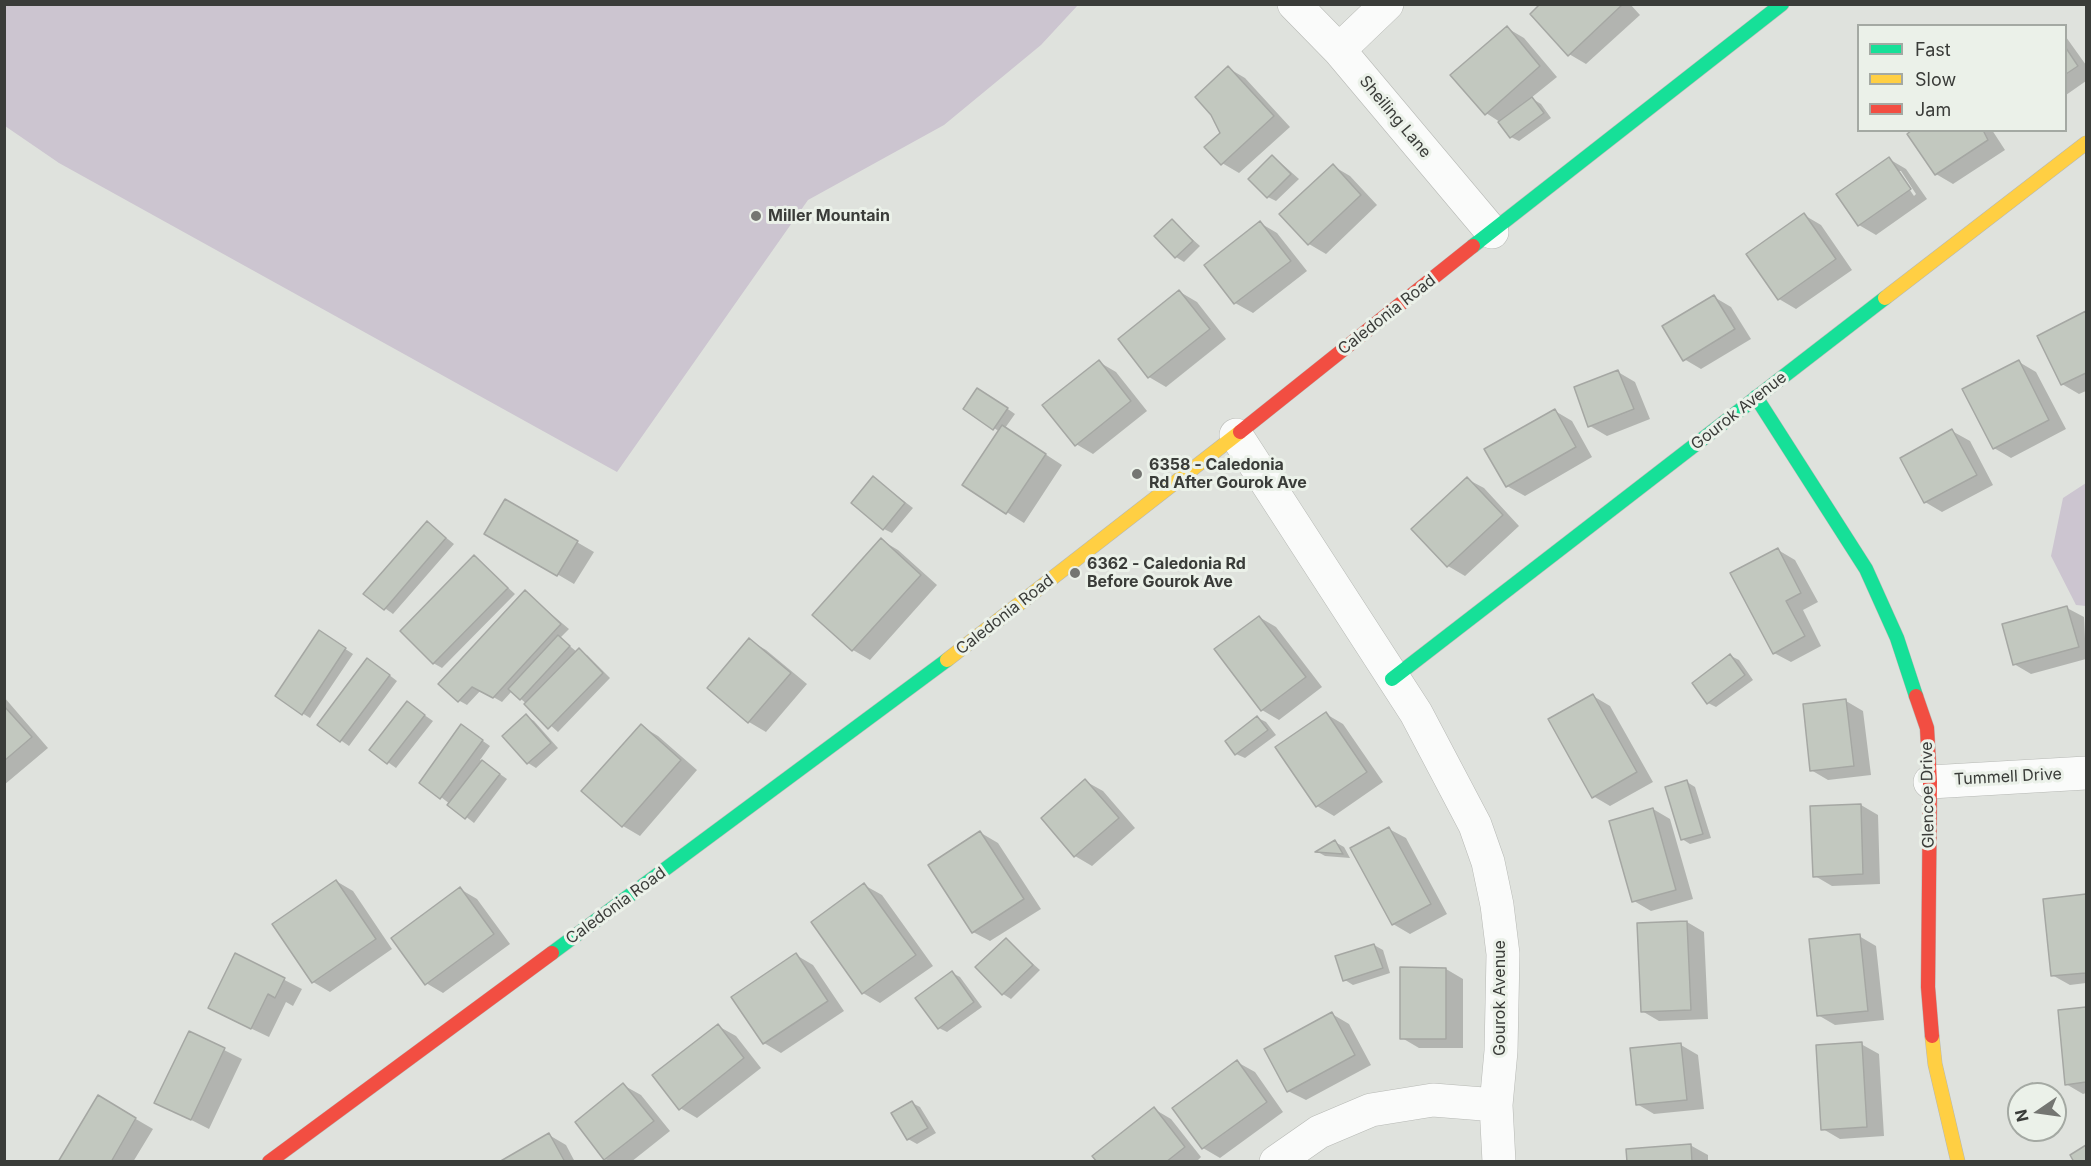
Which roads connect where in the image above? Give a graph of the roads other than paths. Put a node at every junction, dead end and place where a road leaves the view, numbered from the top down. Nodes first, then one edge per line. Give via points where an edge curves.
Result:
1 (1294, 4) edge
2 (1387, 4) edge
3 (1782, 4) edge
4 (1339, 50) junction
5 (2086, 143) edge
6 (1492, 232) junction
7 (1756, 397) junction
8 (1236, 435) junction
9 (1392, 679) junction
10 (2086, 773) edge
11 (1930, 782) junction
12 (1496, 1105) junction
13 (269, 1161) edge
14 (1276, 1161) edge
15 (1499, 1161) edge
16 (1958, 1161) edge

1 - 4 street, Sheiling Lane
2 - 4 street
3 - 6 street, Caledonia Road
4 - 6 street, Sheiling Lane
5 - 7 street, Gourok Avenue
6 - 8 street, Caledonia Road
7 - 9 street, Gourok Avenue
7 - 11 street, Glencoe Drive via 1876,590 1914,684 1927,728
8 - 9 street, Gourok Avenue
8 - 13 street, Caledonia Road via 889,705
9 - 12 street, Gourok Avenue via 1416,713 1454,784 1488,862 1503,954 1502,1051
10 - 11 street, Tummell Drive
11 - 16 street, Glencoe Drive via 1928,987 1935,1064
12 - 14 street via 1433,1100 1371,1110 1319,1131
12 - 15 street, Gourok Avenue

